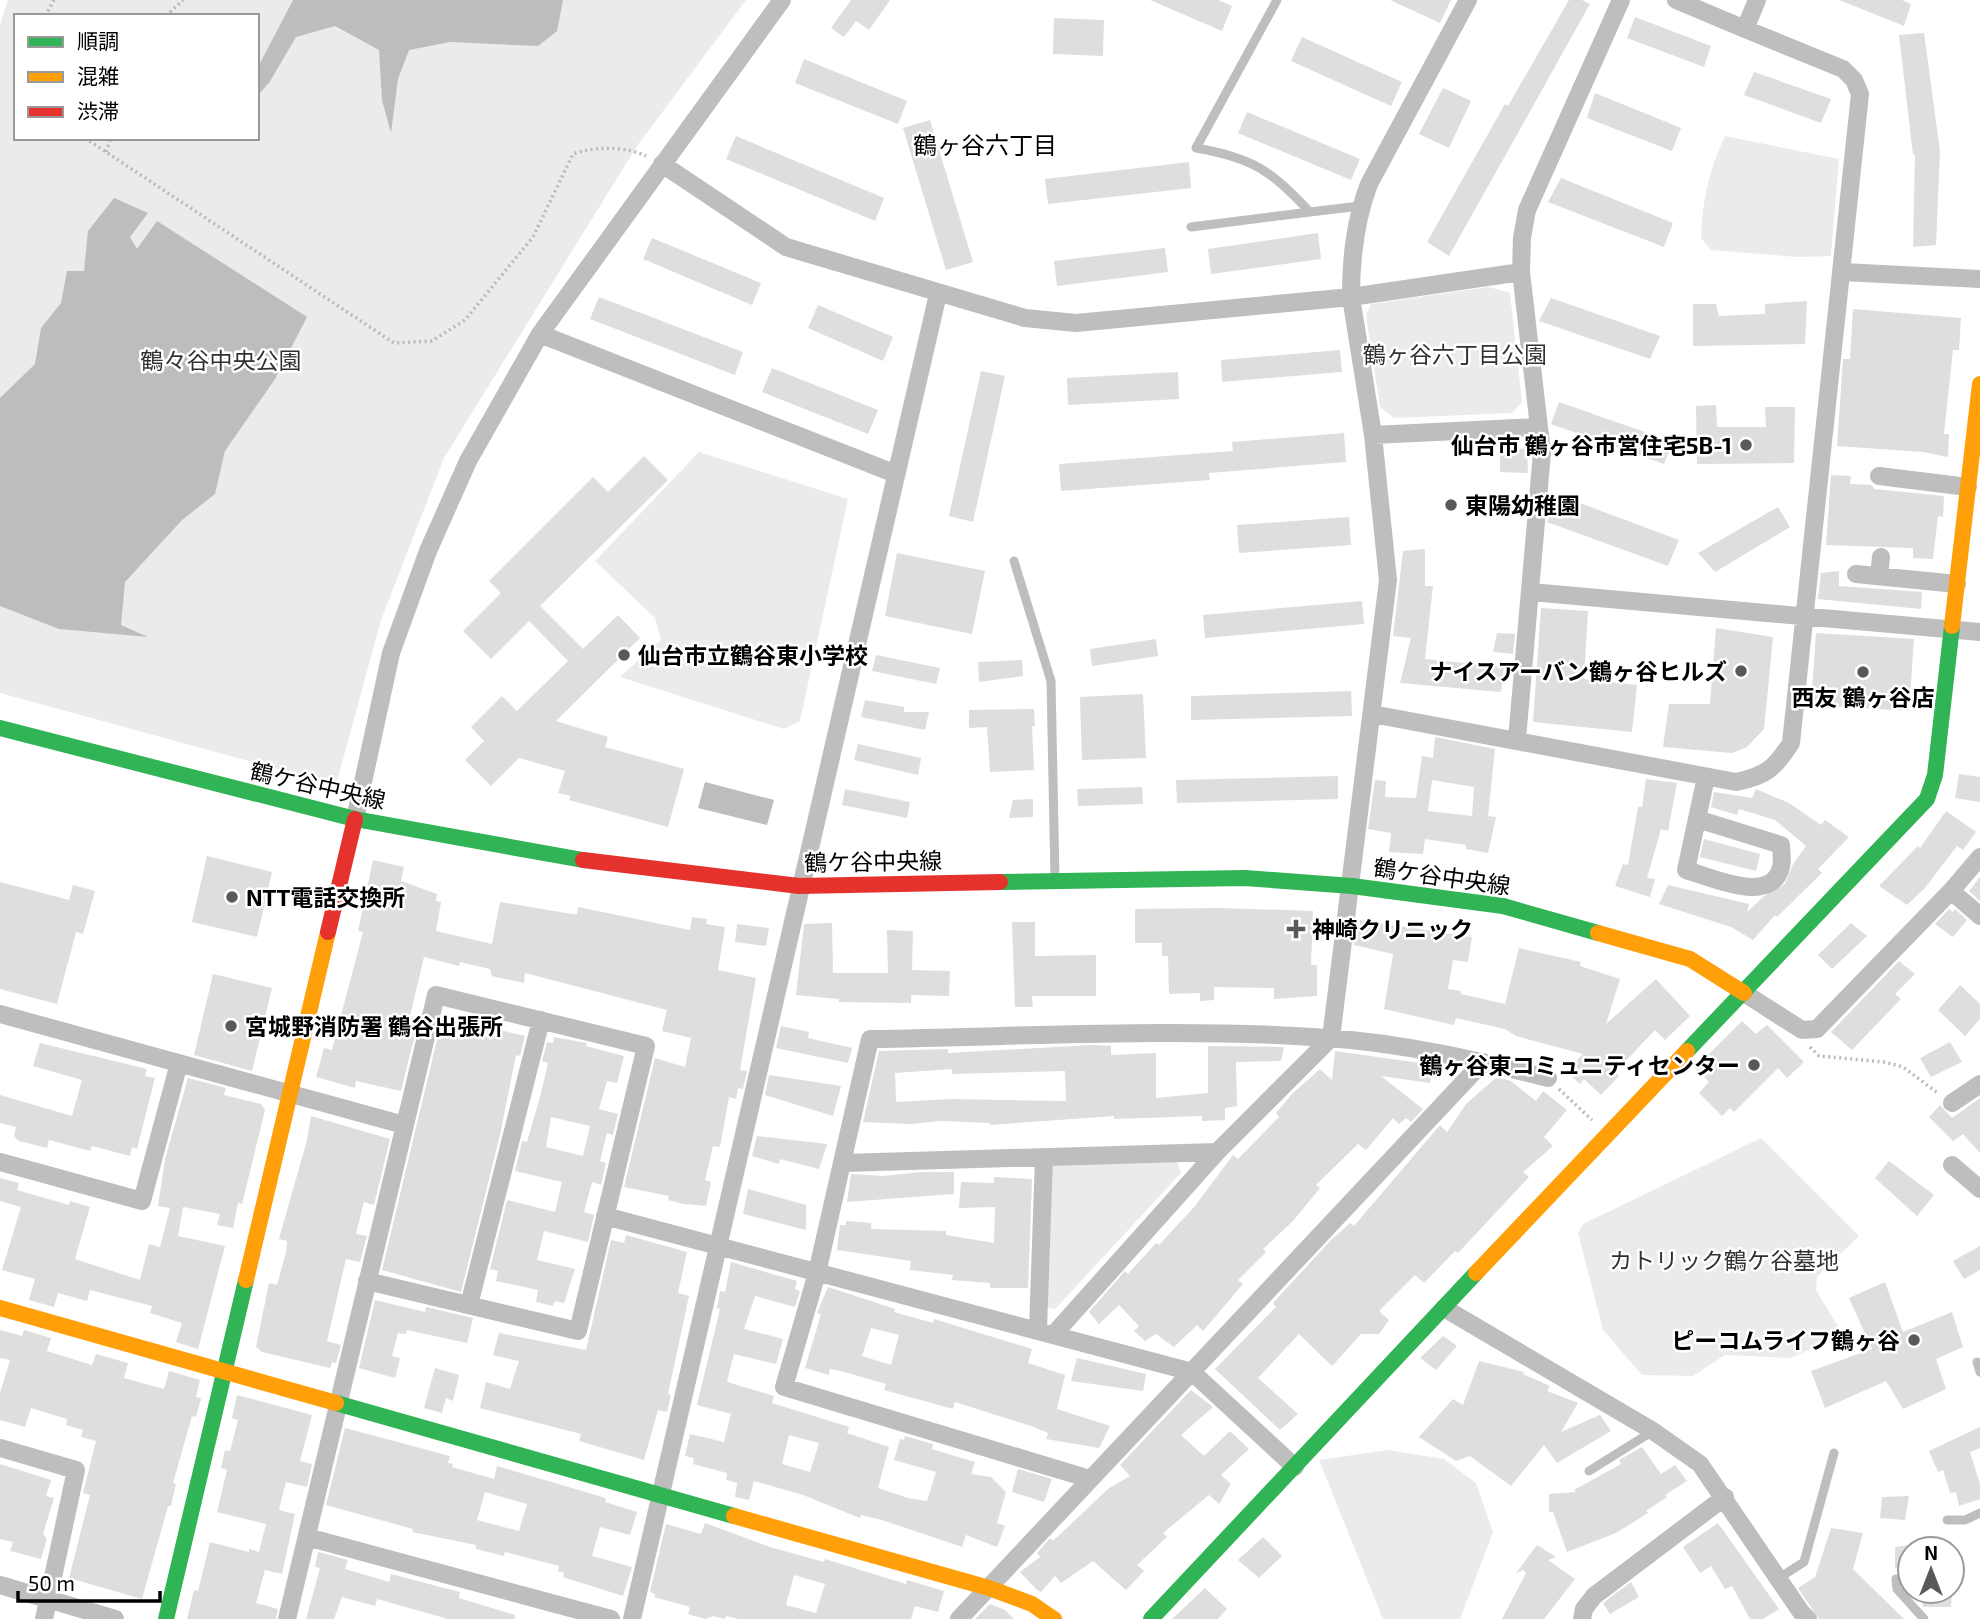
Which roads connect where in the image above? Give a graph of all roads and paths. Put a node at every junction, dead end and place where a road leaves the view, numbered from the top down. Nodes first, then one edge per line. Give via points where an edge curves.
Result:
1 (183, 0) edge
2 (782, 0) edge
3 (1277, 0) edge
4 (1468, 0) edge
5 (1621, 0) edge
6 (1676, 0) edge
7 (1757, 0) edge
8 (168, 14) edge
9 (1745, 29) junction
10 (88, 140) edge
11 (110, 140) edge
12 (106, 152) junction
13 (662, 164) junction
14 (1360, 206) junction
15 (1310, 212) junction
16 (1191, 227) dead end
17 (1521, 272) junction
18 (1843, 272) junction
19 (1980, 279) edge
20 (938, 295) junction
21 (1351, 297) junction
22 (540, 334) junction
23 (1980, 384) edge
24 (1539, 427) junction
25 (1373, 435) junction
26 (1892, 459) dead end
27 (896, 474) junction
28 (1968, 486) junction
29 (1881, 556) dead end
30 (1014, 561) dead end
31 (1856, 574) dead end
32 (1879, 576) junction
33 (1957, 584) junction
34 (1531, 593) junction
35 (1805, 617) junction
36 (1952, 630) junction
37 (1980, 632) edge
38 (1372, 713) junction
39 (0, 728) edge
40 (1517, 739) junction
41 (1706, 777) junction
42 (355, 819) junction
43 (1697, 819) junction
44 (1980, 857) edge
45 (1055, 881) junction
46 (799, 886) junction
47 (1352, 886) junction
48 (1951, 891) junction
49 (1980, 916) edge
50 (1744, 993) junction
51 (0, 1014) edge
52 (541, 1020) junction
53 (1802, 1030) junction
54 (1331, 1038) junction
55 (1483, 1062) junction
56 (179, 1063) junction
57 (1548, 1078) joint
58 (1920, 1081) dead end
59 (1980, 1084) edge
60 (291, 1094) junction
61 (1952, 1103) dead end
62 (404, 1125) junction
63 (1608, 1134) junction
64 (1217, 1152) junction
65 (1044, 1157) junction
66 (0, 1162) edge
67 (844, 1163) junction
68 (1952, 1164) dead end
69 (1980, 1189) edge
70 (605, 1216) junction
71 (717, 1247) junction
72 (817, 1273) junction
73 (367, 1281) junction
74 (469, 1306) junction
75 (0, 1308) edge
76 (1444, 1308) junction
77 (1046, 1332) junction
78 (1977, 1362) dead end
79 (225, 1371) junction
80 (1192, 1372) junction
81 (1980, 1372) edge
82 (337, 1403) junction
83 (1653, 1431) junction
84 (0, 1448) edge
85 (1834, 1453) dead end
86 (1295, 1467) junction
87 (1589, 1471) dead end
88 (1090, 1479) junction
89 (661, 1494) junction
90 (1725, 1497) junction
91 (1980, 1513) edge
92 (1947, 1520) dead end
93 (307, 1537) junction
94 (1779, 1578) junction
95 (0, 1585) edge
96 (989, 1588) junction
97 (49, 1600) junction
98 (1911, 1605) edge
99 (44, 1619) edge
100 (115, 1619) edge
101 (166, 1619) edge
102 (288, 1619) edge
103 (611, 1619) edge
104 (632, 1619) edge
105 (959, 1619) edge
106 (1054, 1619) edge
107 (1151, 1619) edge
108 (1581, 1619) edge
109 (1808, 1619) edge
110 (1924, 1619) edge

1 - 8 path
2 - 13 street
3 - 15 lane via 1196,148 1256,165 1278,178
4 - 14 street
5 - 17 street via 1527,210
6 - 9 street
7 - 9 street
9 - 18 street via 1843,69 1860,94
10 - 12 path
11 - 12 path
12 - 13 path via 394,343 432,341 465,320 533,237 573,154 593,147 637,152
13 - 20 street via 786,247
13 - 22 street
14 - 15 lane
14 - 21 street via 1351,257
15 - 16 lane
17 - 21 street
17 - 24 street
18 - 19 street
18 - 35 street
20 - 21 street via 1025,318 1076,323
20 - 27 street
21 - 25 street
22 - 27 street
22 - 42 street via 468,461 428,551 391,653
23 - 28 street
24 - 25 street
24 - 34 street via 1542,453
25 - 38 street via 1388,580
26 - 28 street via 1885,477
27 - 46 street
28 - 33 street
29 - 32 street
30 - 45 lane via 1051,681
31 - 32 street
32 - 33 street
33 - 36 street
34 - 35 street
34 - 40 street
35 - 36 street
35 - 41 street via 1791,743 1778,763 1759,777 1737,782
36 - 37 street
36 - 50 street via 1935,775 1927,799
38 - 40 street
38 - 47 street
39 - 42 street, 鶴ケ谷中央線
40 - 41 street
41 - 43 street
42 - 46 street, 鶴ケ谷中央線 via 572,859
42 - 60 street
43 - 43 street via 1686,870 1749,889 1769,884 1781,869 1782,845
44 - 48 street
45 - 46 street, 鶴ケ谷中央線
45 - 47 street, 鶴ケ谷中央線 via 1245,878
46 - 71 street
47 - 50 street, 鶴ケ谷中央線 via 1503,906 1690,959
47 - 54 street
48 - 49 street
48 - 53 street via 1816,1029
50 - 53 street
50 - 63 street
51 - 56 street
52 - 62 street via 436,995
52 - 70 street via 646,1046
52 - 74 street
53 - 58 path via 1819,1056 1884,1062 1903,1067
54 - 55 street
54 - 64 street
54 - 67 street via 1233,1033 870,1039
55 - 57 street
55 - 80 street
56 - 60 street
56 - 66 street via 142,1201
57 - 63 path
59 - 61 street
60 - 62 street
60 - 79 street
62 - 73 street
63 - 76 street
64 - 65 street
64 - 77 street
65 - 67 street
65 - 77 street
67 - 72 street
68 - 69 street
70 - 71 street
70 - 74 street via 578,1331
71 - 72 street
71 - 89 street
72 - 77 street
72 - 88 street via 784,1387
73 - 74 street
73 - 82 street
75 - 79 street
76 - 83 street
76 - 86 street
77 - 80 street
78 - 81 lane
79 - 82 street
79 - 101 street
80 - 86 street
80 - 88 street
82 - 89 street
82 - 93 street
83 - 87 lane
83 - 90 street via 1700,1464
84 - 97 street via 76,1470
85 - 94 lane via 1804,1562
86 - 107 street
88 - 96 street
89 - 96 street
89 - 104 street
90 - 94 street
90 - 108 street via 1594,1596
91 - 92 lane via 1965,1520
93 - 102 street
93 - 103 street
94 - 109 street
95 - 97 street
96 - 105 street
96 - 106 street via 1032,1604
97 - 99 street
97 - 100 street
98 - 110 lane

